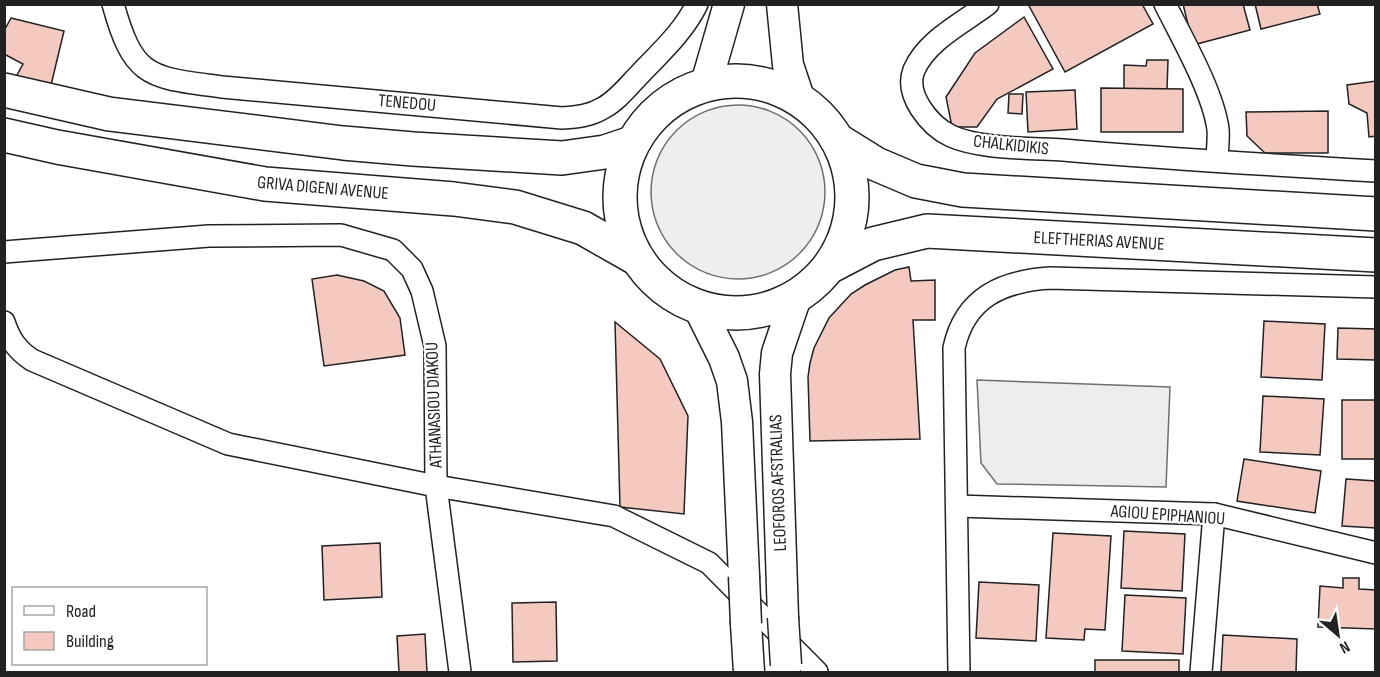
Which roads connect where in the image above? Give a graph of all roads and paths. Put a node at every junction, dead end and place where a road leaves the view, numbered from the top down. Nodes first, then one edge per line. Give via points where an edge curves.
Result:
1 (113, 4) edge
2 (697, 4) edge
3 (729, 4) edge
4 (782, 4) edge
5 (988, 4) edge
6 (1165, 4) edge
7 (706, 84) junction
8 (4, 90) edge
9 (798, 98) junction
10 (4, 135) edge
11 (839, 141) junction
12 (632, 143) junction
13 (1217, 161) junction
14 (1376, 171) edge
15 (1376, 214) edge
16 (4, 252) edge
17 (1376, 255) edge
18 (634, 257) junction
19 (829, 267) junction
20 (1376, 287) edge
21 (796, 297) junction
22 (700, 310) junction
23 (4, 322) edge
24 (436, 486) junction
25 (957, 506) junction
26 (1214, 514) junction
27 (1376, 552) edge
28 (786, 669) edge
29 (460, 672) edge
30 (749, 672) edge
31 (817, 672) edge
32 (959, 672) edge
33 (1201, 672) edge

1 - 2 street, TENEDOU via 121,32 141,66 177,81 562,118 591,114 617,98 672,40
3 - 7 main road
4 - 9 main road via 788,65
5 - 13 street, CHALKIDIKIS via 929,47 913,71 913,91 920,108 950,135 973,143
6 - 13 street via 1208,96 1218,129
7 - 9 highway via 738,80 770,85
7 - 12 highway via 663,106
8 - 12 highway via 109,114 413,149 562,158 605,152
9 - 11 highway via 821,117
10 - 18 highway, GRIVA DIGENI AVENUE via 265,184 515,207 583,228
11 - 15 highway via 876,164 916,181 963,190
11 - 19 highway via 852,183 849,227
12 - 18 highway via 620,190 621,220
13 - 14 street, CHALKIDIKIS
16 - 24 street, ATHANASIOU DIAKOU via 221,236 341,235 393,250 412,269 422,291 435,346
17 - 19 highway, ELEFTHERIAS AVENUE via 927,231 873,244
18 - 22 highway via 662,289
19 - 21 highway
20 - 25 street via 1071,278 1028,280 995,290 963,321 954,348
21 - 22 highway via 765,310 732,314
21 - 28 main road, LEOFOROS AFSTRALIAS, bridge via 777,353 775,374
22 - 30 main road, LEOFOROS AFSTRALIAS, bridge via 732,381
23 - 24 street via 19,351 32,360 228,444
24 - 29 street, ATHANASIOU DIAKOU
24 - 31 street via 614,516 709,563
25 - 26 street, AGIOU EPIPHANIOU
25 - 32 street
26 - 27 street, AGIOU EPIPHANIOU
26 - 33 street

